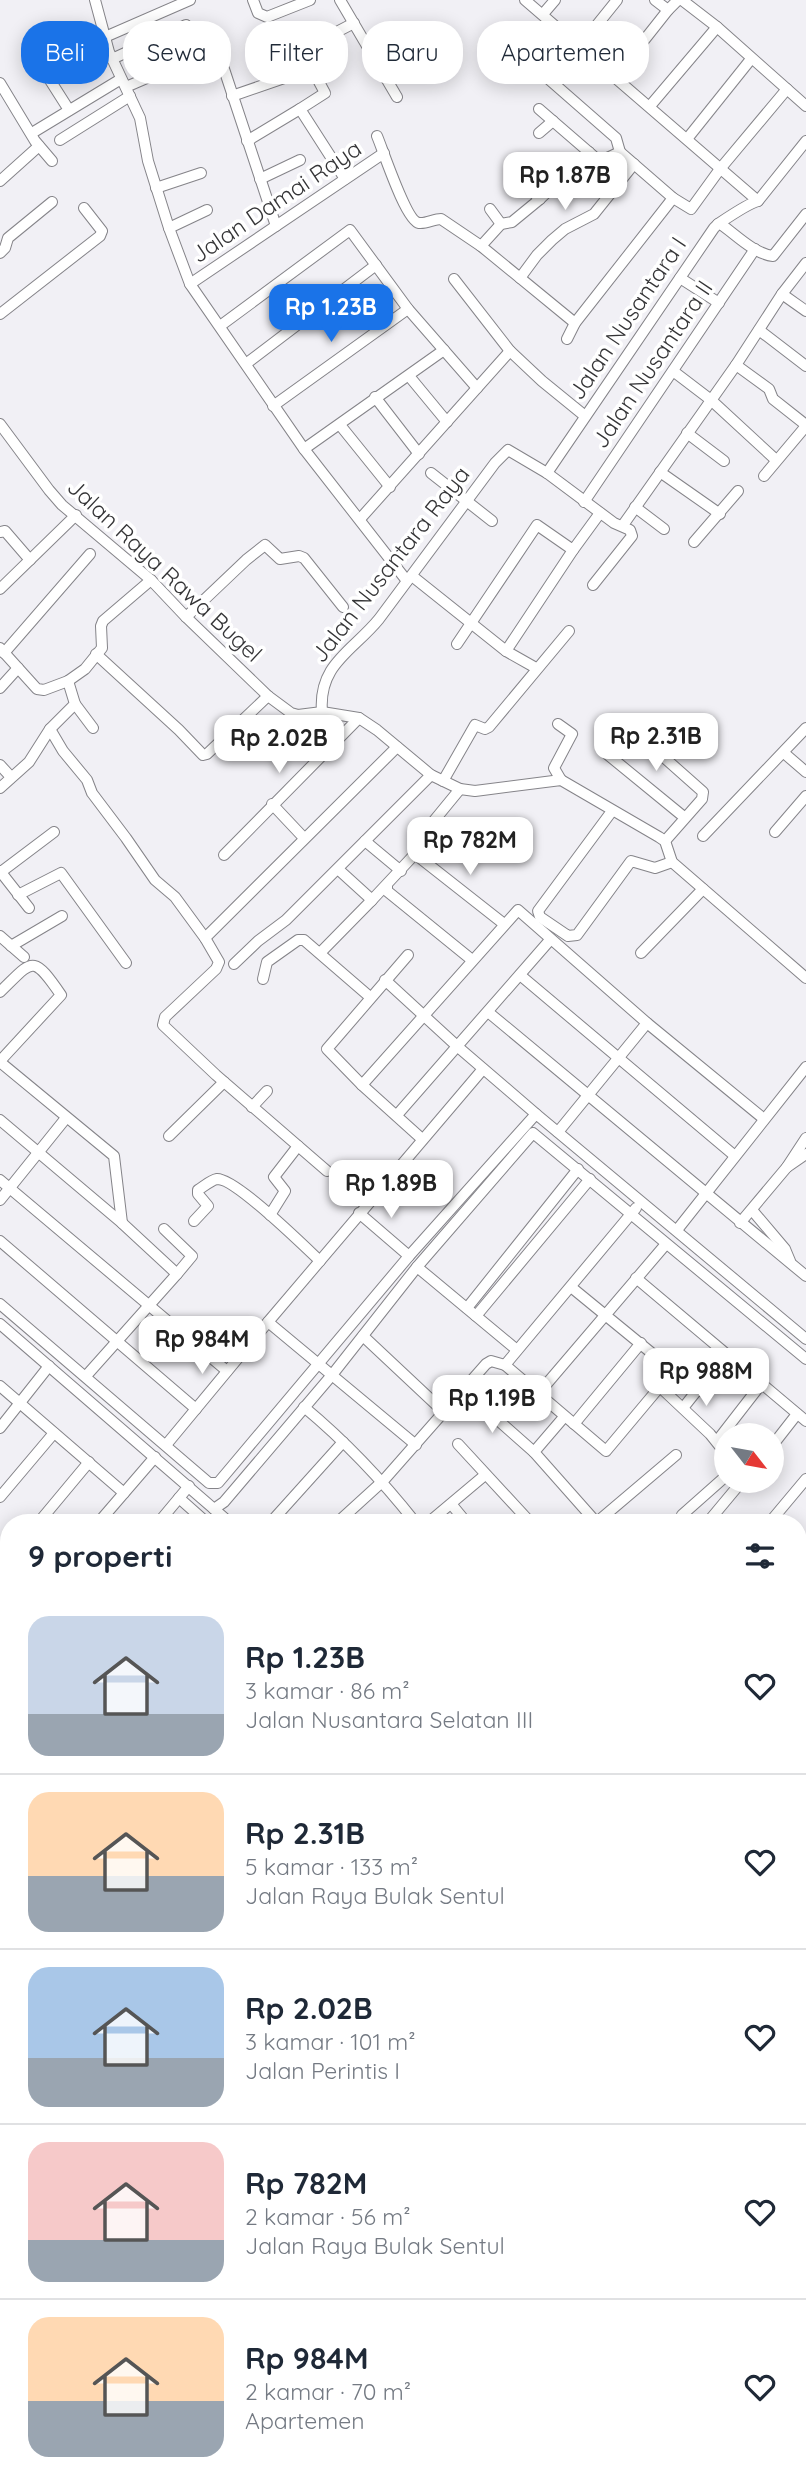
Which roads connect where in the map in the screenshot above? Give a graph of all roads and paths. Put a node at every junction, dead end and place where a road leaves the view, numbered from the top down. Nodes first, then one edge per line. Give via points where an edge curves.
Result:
1 (95, 0) edge
2 (190, 0) edge
3 (253, 0) edge
4 (310, 0) edge
5 (340, 0) edge
6 (525, 0) edge
7 (555, 0) edge
8 (617, 0) edge
9 (655, 0) edge
10 (680, 0) edge
11 (668, 10) junction
12 (543, 14) junction
13 (101, 21) edge
14 (551, 21) edge
15 (600, 21) edge
16 (354, 23) junction
17 (717, 27) junction
18 (649, 34) edge
19 (109, 35) edge
20 (109, 48) edge
21 (123, 54) edge
22 (113, 59) junction
23 (751, 60) junction
24 (0, 83) edge
25 (52, 84) edge
26 (133, 84) edge
27 (228, 84) edge
28 (267, 84) edge
29 (554, 84) edge
30 (623, 84) edge
31 (126, 87) junction
32 (787, 89) junction
33 (232, 96) junction
34 (397, 97) dead end
35 (650, 106) junction
36 (806, 106) edge
37 (300, 109) junction
38 (539, 109) dead end
39 (69, 110) junction
40 (553, 121) junction
41 (32, 133) junction
42 (539, 133) dead end
43 (377, 136) dead end
44 (687, 139) junction
45 (60, 140) dead end
46 (247, 141) junction
47 (806, 141) edge
48 (39, 146) junction
49 (589, 152) junction
50 (620, 152) junction
51 (384, 153) junction
52 (300, 160) dead end
53 (52, 161) dead end
54 (634, 164) junction
55 (720, 169) junction
56 (201, 173) dead end
57 (345, 179) junction
58 (260, 180) junction
59 (520, 180) dead end
60 (0, 181) edge
61 (156, 187) junction
62 (673, 198) junction
63 (540, 199) junction
64 (758, 201) junction
65 (52, 202) dead end
66 (84, 208) dead end
67 (490, 209) dead end
68 (206, 210) dead end
69 (806, 214) edge
70 (501, 224) junction
71 (718, 224) junction
72 (275, 226) junction
73 (169, 228) junction
74 (481, 246) junction
75 (755, 250) junction
76 (0, 253) edge
77 (806, 262) edge
78 (376, 265) junction
79 (520, 278) junction
80 (680, 278) junction
81 (454, 279) dead end
82 (190, 284) junction
83 (782, 294) junction
84 (719, 303) junction
85 (408, 309) junction
86 (806, 311) edge
87 (0, 314) edge
88 (575, 323) junction
89 (220, 326) junction
90 (760, 330) junction
91 (566, 339) dead end
92 (444, 350) junction
93 (510, 351) junction
94 (247, 363) junction
95 (736, 365) junction
96 (806, 366) edge
97 (673, 371) junction
98 (409, 376) junction
99 (477, 388) junction
100 (375, 397) junction
101 (711, 400) junction
102 (273, 406) junction
103 (585, 416) junction
104 (447, 422) junction
105 (340, 425) junction
106 (806, 425) edge
107 (1, 428) edge
108 (687, 433) junction
109 (304, 449) junction
110 (419, 454) junction
111 (776, 460) junction
112 (724, 461) dead end
113 (431, 472) dead end
114 (660, 472) junction
115 (547, 473) junction
116 (764, 476) dead end
117 (390, 487) junction
118 (738, 491) dead end
119 (467, 501) junction
120 (584, 502) junction
121 (635, 507) junction
122 (600, 513) junction
123 (720, 514) junction
124 (76, 515) junction
125 (360, 519) junction
126 (492, 521) dead end
127 (623, 525) junction
128 (664, 529) dead end
129 (0, 532) edge
130 (694, 542) dead end
131 (573, 550) junction
132 (90, 554) dead end
133 (30, 560) junction
134 (410, 579) junction
135 (151, 580) junction
136 (593, 585) dead end
137 (0, 589) edge
138 (343, 607) dead end
139 (186, 617) junction
140 (471, 623) junction
141 (569, 631) dead end
142 (457, 644) dead end
143 (2, 650) edge
144 (506, 651) junction
145 (96, 654) junction
146 (18, 668) junction
147 (537, 668) junction
148 (68, 681) junction
149 (0, 688) edge
150 (268, 696) junction
151 (75, 704) junction
152 (322, 712) junction
153 (359, 718) junction
154 (558, 724) dead end
155 (93, 728) dead end
156 (806, 728) edge
157 (50, 729) junction
158 (397, 747) junction
159 (783, 753) junction
160 (0, 765) edge
161 (806, 772) edge
162 (431, 775) junction
163 (10, 778) junction
164 (561, 780) junction
165 (443, 781) junction
166 (0, 788) edge
167 (460, 789) junction
168 (806, 796) edge
169 (272, 804) junction
170 (612, 811) junction
171 (684, 817) junction
172 (54, 832) dead end
173 (775, 832) dead end
174 (703, 836) dead end
175 (304, 838) junction
176 (365, 841) junction
177 (664, 841) junction
178 (415, 854) junction
179 (224, 855) dead end
180 (672, 862) junction
181 (338, 870) junction
182 (401, 871) junction
183 (0, 872) edge
184 (387, 886) junction
185 (703, 889) junction
186 (18, 895) junction
187 (371, 901) junction
188 (29, 908) dead end
189 (62, 916) dead end
190 (504, 924) junction
191 (0, 936) edge
192 (205, 938) junction
193 (550, 940) junction
194 (11, 946) junction
195 (320, 953) junction
196 (641, 953) dead end
197 (408, 955) dead end
198 (24, 957) dead end
199 (472, 960) junction
200 (125, 964) dead end
201 (234, 964) dead end
202 (520, 975) junction
203 (806, 978) edge
204 (263, 979) dead end
205 (385, 980) junction
206 (0, 992) edge
207 (370, 997) junction
208 (488, 1012) junction
209 (425, 1016) junction
210 (647, 1023) junction
211 (458, 1047) junction
212 (618, 1058) junction
213 (0, 1061) edge
214 (806, 1067) edge
215 (483, 1069) junction
216 (224, 1082) junction
217 (362, 1085) junction
218 (267, 1091) dead end
219 (589, 1096) junction
220 (252, 1107) junction
221 (536, 1114) junction
222 (397, 1115) junction
223 (66, 1118) junction
224 (764, 1119) junction
225 (0, 1120) edge
226 (558, 1132) junction
227 (169, 1136) dead end
228 (806, 1138) edge
229 (422, 1139) junction
230 (298, 1146) junction
231 (38, 1152) junction
232 (806, 1154) edge
233 (735, 1156) junction
234 (788, 1167) junction
235 (578, 1169) junction
236 (327, 1171) dead end
237 (0, 1180) edge
238 (590, 1180) junction
239 (10, 1188) junction
240 (705, 1195) junction
241 (0, 1200) edge
242 (642, 1200) junction
243 (752, 1210) junction
244 (359, 1213) junction
245 (631, 1213) junction
246 (270, 1215) junction
247 (194, 1221) dead end
248 (122, 1223) junction
249 (740, 1223) junction
250 (164, 1229) dead end
251 (677, 1230) junction
252 (0, 1241) edge
253 (666, 1244) junction
254 (409, 1256) junction
255 (320, 1261) junction
256 (790, 1262) junction
257 (417, 1268) junction
258 (177, 1274) junction
259 (806, 1276) edge
260 (636, 1278) junction
261 (571, 1287) junction
262 (0, 1304) edge
263 (149, 1305) junction
264 (467, 1308) junction
265 (605, 1314) junction
266 (476, 1316) junction
267 (268, 1322) junction
268 (0, 1324) edge
269 (363, 1336) junction
270 (806, 1339) edge
271 (116, 1341) junction
272 (641, 1343) junction
273 (517, 1350) junction
274 (726, 1354) junction
275 (806, 1359) edge
276 (319, 1365) junction
277 (505, 1365) junction
278 (49, 1366) junction
279 (227, 1371) junction
280 (673, 1371) junction
281 (82, 1372) junction
282 (332, 1375) junction
283 (66, 1381) junction
284 (762, 1383) junction
285 (0, 1386) edge
286 (660, 1387) junction
287 (464, 1390) junction
288 (698, 1391) junction
289 (538, 1394) junction
290 (20, 1403) junction
291 (304, 1407) junction
292 (683, 1408) junction
293 (196, 1409) junction
294 (444, 1412) junction
295 (564, 1417) junction
296 (802, 1418) edge
297 (731, 1423) edge
298 (574, 1424) junction
299 (0, 1427) edge
300 (54, 1433) junction
301 (784, 1435) edge
302 (714, 1438) edge
303 (343, 1442) junction
304 (458, 1444) dead end
305 (166, 1445) junction
306 (416, 1445) junction
307 (534, 1452) junction
308 (676, 1455) dead end
309 (155, 1457) junction
310 (89, 1462) junction
311 (485, 1475) junction
312 (383, 1481) junction
313 (805, 1483) edge
314 (189, 1486) junction
315 (714, 1487) edge
316 (124, 1493) junction
317 (732, 1493) edge
318 (0, 1497) edge
319 (179, 1498) junction
320 (452, 1505) junction
321 (214, 1509) junction
322 (46, 1514) edge
323 (106, 1514) edge
324 (166, 1514) edge
325 (197, 1514) edge
326 (220, 1514) edge
327 (278, 1514) edge
328 (347, 1514) edge
329 (409, 1514) edge
330 (440, 1514) edge
331 (459, 1514) edge
332 (522, 1514) edge
333 (589, 1514) edge
334 (606, 1514) edge
335 (683, 1514) edge
336 (715, 1514) edge
337 (781, 1514) edge

1 - 13 street
2 - 19 street
3 - 4 street via 264,17
5 - 16 street
6 - 12 street
7 - 12 street
8 - 15 street
9 - 11 street
10 - 11 street
10 - 17 street
11 - 18 street
12 - 14 street
16 - 34 street
16 - 37 street via 302,50 325,93
17 - 23 street
17 - 35 street
20 - 22 street
21 - 22 street
22 - 31 street
23 - 32 street
23 - 44 street
24 - 41 street
25 - 39 street
26 - 31 street
27 - 33 street
28 - 33 street
29 - 50 street via 616,138
30 - 35 street
31 - 39 street
31 - 45 street
31 - 61 street via 140,118
32 - 36 street
32 - 55 street
33 - 46 street
35 - 44 street
37 - 46 street
37 - 57 street
38 - 40 street
39 - 41 street
40 - 42 street
40 - 49 street
41 - 48 street
43 - 51 street
44 - 55 street
46 - 58 street
47 - 64 street
48 - 53 street
48 - 60 street
49 - 50 street via 603,160
49 - 63 street
50 - 54 street
51 - 57 street, Jalan Damai Raya
51 - 74 street via 413,220 441,219
52 - 58 street
54 - 62 street
54 - 79 street via 594,214 559,234
55 - 62 street via 691,209
55 - 64 street
56 - 61 street
57 - 72 street, Jalan Damai Raya
58 - 72 street
59 - 63 street
61 - 73 street
62 - 88 street
63 - 70 street via 512,222
64 - 71 street
65 - 76 street via 8,237
66 - 87 street via 102,231 100,236
67 - 70 street
68 - 73 street
69 - 75 street via 773,257
70 - 74 street
71 - 75 street
71 - 80 street, Jalan Nusantara I
72 - 82 street, Jalan Damai Raya
73 - 82 street
74 - 79 street
75 - 84 street, Jalan Nusantara II
77 - 83 street
78 - 85 street
78 - 89 street via 350,230
78 - 94 street
79 - 88 street
80 - 84 street
80 - 103 street, Jalan Nusantara I
81 - 93 street
82 - 89 street
83 - 86 street
83 - 90 street
84 - 97 street, Jalan Nusantara II
85 - 92 street
85 - 102 street
88 - 91 street
89 - 94 street
90 - 95 street
90 - 96 street
92 - 98 street
92 - 99 street
93 - 99 street
93 - 103 street
94 - 102 street
95 - 101 street
95 - 106 street
97 - 101 street
97 - 120 street, Jalan Nusantara II
98 - 100 street
98 - 104 street
99 - 104 street
100 - 105 street
100 - 110 street
101 - 108 street
101 - 111 street
102 - 109 street
103 - 115 street, Jalan Nusantara I
104 - 110 street
105 - 109 street
105 - 117 street
106 - 111 street
107 - 124 street, Jalan Raya Rawa Bugel via 48,490
108 - 112 street
108 - 114 street
109 - 125 street
110 - 117 street
111 - 116 street
113 - 119 street
114 - 121 street
114 - 123 street
115 - 119 street, Jalan Nusantara Raya via 508,450
115 - 120 street, Jalan Nusantara Raya
117 - 125 street
118 - 123 street
119 - 126 street
119 - 134 street, Jalan Nusantara Raya
120 - 122 street, Jalan Nusantara Raya
121 - 127 street
121 - 128 street
122 - 127 street, Jalan Nusantara Raya
122 - 131 street
123 - 130 street
124 - 133 street
124 - 135 street, Jalan Raya Rawa Bugel
125 - 134 street
127 - 136 street via 632,536
129 - 133 street via 5,531
131 - 140 street via 537,526
131 - 144 street
132 - 143 street
133 - 137 street
134 - 140 street
134 - 152 street, Jalan Nusantara Raya via 363,638 335,663 321,694
135 - 139 street, Jalan Raya Rawa Bugel
135 - 145 street via 103,621 103,645
138 - 139 street via 304,558 280,559 265,545
139 - 150 street, Jalan Raya Rawa Bugel
140 - 142 street
140 - 144 street
141 - 147 street
143 - 146 street
144 - 147 street
145 - 148 street
145 - 150 street via 203,755
146 - 148 street via 37,689
146 - 149 street
147 - 165 street via 489,727 475,725
148 - 151 street
150 - 152 street, Jalan Raya Rawa Bugel via 291,713
151 - 155 street
151 - 157 street
152 - 153 street, Jalan Raya Rawa Bugel
153 - 158 street
153 - 169 street
154 - 164 street via 572,734 554,768
156 - 159 street
157 - 163 street via 29,762
157 - 192 street via 155,880 176,897
158 - 162 street
158 - 175 street
159 - 161 street
159 - 174 street
160 - 163 street
162 - 165 street
162 - 176 street
163 - 166 street
164 - 167 street via 475,792
164 - 170 street
165 - 167 street
167 - 178 street via 428,828
168 - 173 street
169 - 175 street
169 - 179 street
170 - 177 street
170 - 180 street via 538,911 540,917 568,936 577,936 631,861 655,868
171 - 171 street via 607,754 627,729 703,792
171 - 177 street
172 - 183 street
175 - 192 street
176 - 181 street
176 - 182 street
177 - 180 street
178 - 182 street
178 - 190 street
180 - 185 street
181 - 187 street
181 - 201 street
182 - 184 street
183 - 186 street
184 - 187 street
184 - 199 street via 387,891
185 - 196 street
185 - 203 street
186 - 188 street
186 - 200 street via 61,873
187 - 195 street
189 - 194 street
190 - 193 street via 518,910
190 - 199 street
191 - 194 street
192 - 216 street via 219,962 216,969 162,1021
193 - 202 street
193 - 210 street
194 - 198 street
195 - 204 street via 298,940 267,962
195 - 207 street
197 - 205 street
199 - 209 street
202 - 208 street
202 - 212 street
205 - 207 street
205 - 209 street
206 - 213 street via 34,964 61,995
207 - 217 street via 327,1049
208 - 211 street
208 - 219 street
209 - 211 street
209 - 217 street
210 - 212 street
210 - 224 street
211 - 215 street
211 - 222 street
212 - 219 street
212 - 233 street
213 - 223 street
214 - 224 street
215 - 221 street
215 - 229 street
216 - 220 street
216 - 227 street
217 - 222 street
218 - 220 street
219 - 226 street
219 - 240 street
220 - 230 street
221 - 226 street
221 - 254 street
222 - 229 street
223 - 231 street
223 - 248 street via 114,1156
224 - 233 street
225 - 231 street
226 - 242 street
228 - 234 street
229 - 244 street
230 - 236 street
230 - 246 street via 274,1177 285,1191
231 - 239 street
231 - 248 street
232 - 234 street
233 - 240 street
234 - 243 street
235 - 238 street
235 - 257 street via 533,1133
235 - 264 street
237 - 239 street
238 - 245 street
238 - 266 street
239 - 241 street
239 - 263 street
240 - 249 street
240 - 251 street
242 - 245 street
242 - 251 street
243 - 249 street
243 - 256 street via 785,1249
244 - 254 street
244 - 255 street
245 - 253 street
245 - 261 street
246 - 247 street via 218,1179 197,1192 208,1206
246 - 255 street
248 - 258 street
249 - 256 street
250 - 258 street via 192,1256
251 - 270 street
252 - 271 street
253 - 260 street
253 - 275 street
254 - 276 street
255 - 267 street
256 - 259 street
257 - 264 street
257 - 269 street
258 - 263 street
260 - 265 street
260 - 274 street
261 - 265 street
261 - 273 street
262 - 281 street
263 - 271 street
263 - 279 street
264 - 266 street
265 - 272 street
265 - 289 street
266 - 273 street
267 - 276 street
267 - 279 street
268 - 278 street
269 - 282 street
269 - 294 street
271 - 281 street
271 - 293 street
272 - 280 street
272 - 298 street
273 - 277 street
274 - 284 street
274 - 288 street
276 - 282 street
276 - 305 street via 218,1483 209,1483
277 - 287 street via 486,1364
277 - 289 street
278 - 283 street
278 - 290 street
279 - 293 street
280 - 286 street
280 - 288 street
281 - 283 street
281 - 305 street
282 - 291 street
282 - 306 street
283 - 309 street
284 - 296 street
284 - 297 street
285 - 290 street
286 - 292 street
286 - 298 street via 606,1451
287 - 294 street
287 - 307 street
288 - 292 street
289 - 295 street
290 - 299 street
290 - 300 street
291 - 303 street
291 - 321 street
292 - 302 street
293 - 305 street
294 - 306 street
295 - 298 street
295 - 307 street
296 - 301 street
300 - 310 street
300 - 318 street
303 - 312 street
303 - 327 street
304 - 311 street
306 - 312 street
307 - 333 street
308 - 334 street
309 - 314 street
309 - 316 street
310 - 316 street
310 - 322 street
311 - 320 street
311 - 332 street
312 - 328 street
312 - 329 street
313 - 337 street
314 - 319 street
314 - 321 street
315 - 335 street
316 - 323 street
317 - 336 street
319 - 324 street
319 - 325 street
320 - 330 street
320 - 331 street
321 - 326 street

